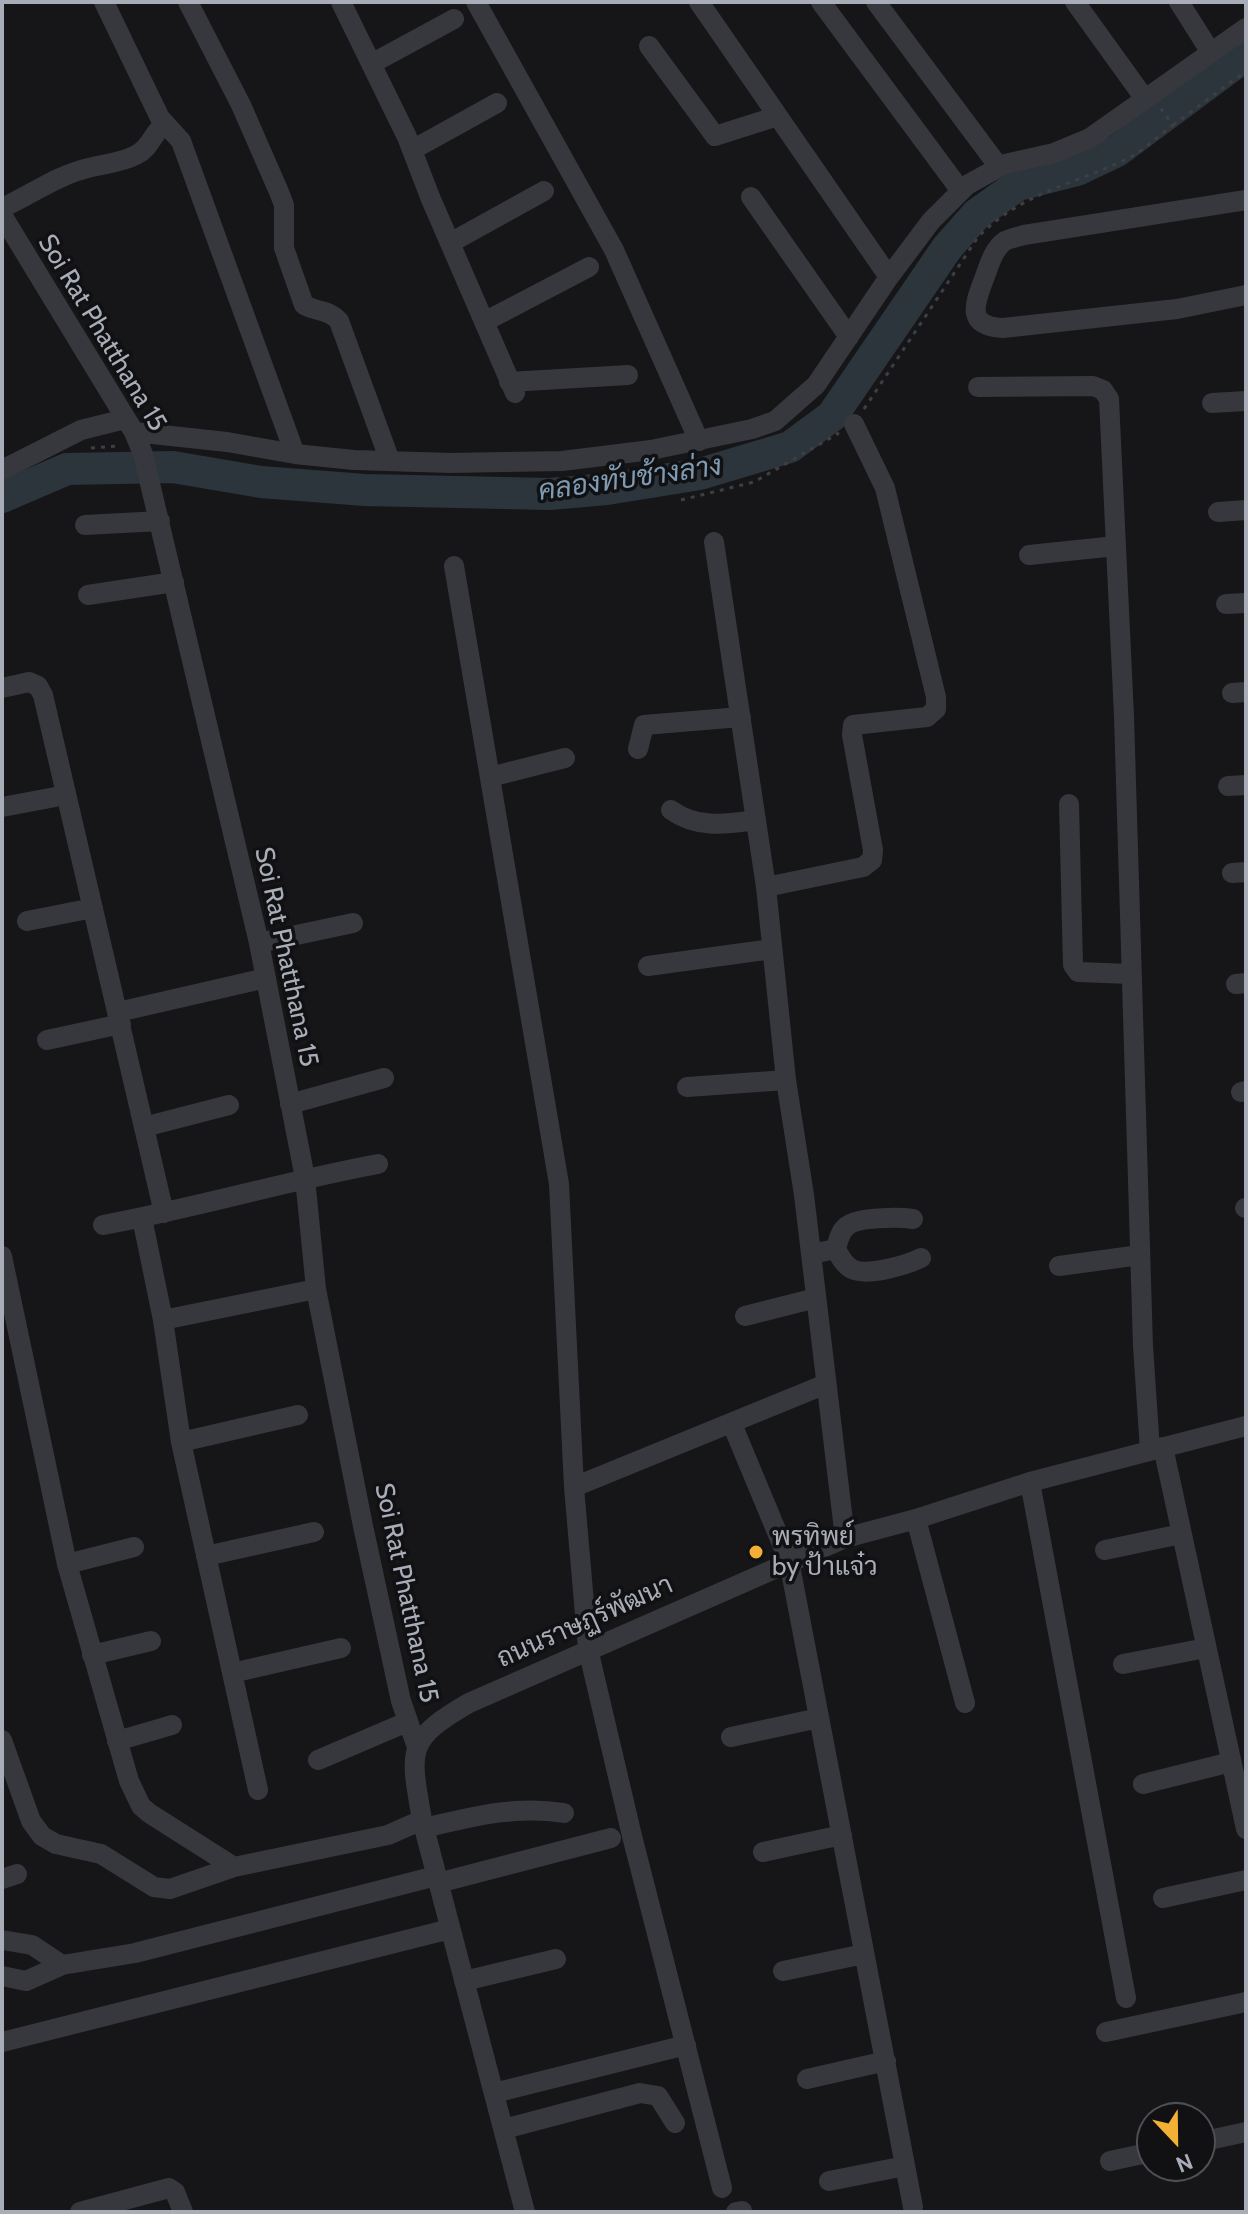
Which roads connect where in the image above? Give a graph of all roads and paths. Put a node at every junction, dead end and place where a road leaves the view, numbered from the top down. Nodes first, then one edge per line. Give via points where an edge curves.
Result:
1 (104, 2) edge
2 (188, 2) edge
3 (341, 2) edge
4 (476, 2) edge
5 (699, 2) edge
6 (821, 2) edge
7 (876, 2) edge
8 (1075, 2) edge
9 (1179, 2) edge
10 (454, 19) dead end
11 (1246, 28) edge
12 (649, 46) dead end
13 (1210, 51) junction
14 (371, 64) junction
15 (1246, 71) edge
16 (1145, 99) junction
17 (497, 103) dead end
18 (778, 116) junction
19 (165, 124) junction
20 (1173, 125) dead end
21 (412, 150) junction
22 (999, 167) junction
23 (544, 191) dead end
24 (961, 191) junction
25 (751, 197) dead end
26 (1246, 200) edge
27 (2, 208) edge
28 (2, 215) edge
29 (9, 243) edge
30 (450, 243) junction
31 (589, 267) dead end
32 (889, 277) junction
33 (1246, 295) edge
34 (484, 322) junction
35 (849, 337) junction
36 (628, 375) dead end
37 (978, 387) dead end
38 (1246, 401) edge
39 (1212, 403) dead end
40 (854, 424) dead end
41 (130, 426) junction
42 (699, 441) junction
43 (295, 454) junction
44 (390, 461) junction
45 (2, 470) edge
46 (1246, 510) edge
47 (1218, 512) dead end
48 (160, 521) junction
49 (85, 525) dead end
50 (714, 542) dead end
51 (1116, 546) junction
52 (1029, 555) dead end
53 (454, 566) dead end
54 (174, 582) junction
55 (88, 595) dead end
56 (2, 688) edge
57 (741, 717) junction
58 (638, 749) dead end
59 (565, 758) dead end
60 (490, 777) junction
61 (66, 795) junction
62 (1069, 804) dead end
63 (2, 807) edge
64 (671, 810) dead end
65 (756, 820) junction
66 (766, 887) junction
67 (93, 908) junction
68 (27, 921) dead end
69 (353, 923) dead end
70 (259, 943) junction
71 (772, 949) junction
72 (648, 966) dead end
73 (1131, 974) junction
74 (266, 978) junction
75 (119, 1018) junction
76 (47, 1040) dead end
77 (384, 1078) dead end
78 (786, 1080) junction
79 (687, 1087) dead end
80 (290, 1104) junction
81 (229, 1105) dead end
82 (144, 1127) junction
83 (378, 1164) dead end
84 (305, 1178) junction
85 (164, 1213) junction
86 (142, 1218) junction
87 (913, 1219) dead end
88 (103, 1225) dead end
89 (836, 1249) junction
90 (811, 1254) junction
91 (1140, 1255) junction
92 (2, 1256) edge
93 (921, 1258) dead end
94 (1059, 1266) dead end
95 (316, 1289) junction
96 (816, 1298) junction
97 (745, 1316) dead end
98 (163, 1320) junction
99 (11, 1340) edge
100 (826, 1384) junction
101 (298, 1415) dead end
102 (732, 1424) junction
103 (1246, 1426) edge
104 (181, 1442) junction
105 (1156, 1448) junction
106 (1030, 1482) junction
107 (574, 1487) junction
108 (916, 1519) junction
109 (314, 1532) dead end
110 (1181, 1534) junction
111 (845, 1538) junction
112 (134, 1547) dead end
113 (1105, 1550) dead end
114 (206, 1556) junction
115 (789, 1561) junction
116 (67, 1564) junction
117 (151, 1641) dead end
118 (341, 1648) dead end
119 (1206, 1648) junction
120 (588, 1649) junction
121 (92, 1655) junction
122 (1123, 1664) dead end
123 (232, 1673) junction
124 (965, 1703) dead end
125 (819, 1718) junction
126 (407, 1722) junction
127 (172, 1725) dead end
128 (731, 1737) dead end
129 (2, 1740) edge
130 (117, 1741) junction
131 (417, 1747) junction
132 (318, 1760) dead end
133 (1231, 1762) junction
134 (1143, 1784) dead end
135 (258, 1790) dead end
136 (564, 1813) dead end
137 (423, 1824) junction
138 (1246, 1829) edge
139 (842, 1835) junction
140 (611, 1838) dead end
141 (763, 1852) dead end
142 (234, 1867) junction
143 (437, 1879) junction
144 (1246, 1880) edge
145 (1163, 1898) dead end
146 (450, 1929) junction
147 (2, 1940) edge
148 (864, 1954) junction
149 (556, 1959) dead end
150 (62, 1965) junction
151 (783, 1971) dead end
152 (2, 1976) edge
153 (464, 1981) junction
154 (1126, 1998) dead end
155 (1246, 2002) edge
156 (1106, 2032) dead end
157 (2, 2042) edge
158 (686, 2045) junction
159 (886, 2061) junction
160 (807, 2079) dead end
161 (494, 2093) junction
162 (675, 2123) dead end
163 (504, 2129) junction
164 (1246, 2132) edge
165 (1216, 2139) edge
166 (1136, 2155) edge
167 (1110, 2161) dead end
168 (905, 2166) junction
169 (829, 2181) dead end
170 (722, 2188) dead end
171 (913, 2207) dead end
172 (80, 2212) edge
173 (183, 2212) edge
174 (525, 2212) edge

1 - 19 street
2 - 44 street via 284,205 284,248 304,305 339,321
3 - 14 street
4 - 42 street via 614,250
5 - 18 street
6 - 24 street
7 - 22 street
8 - 16 street
9 - 13 street
10 - 14 street
11 - 13 street
12 - 18 street via 715,136
13 - 16 street
14 - 21 street
15 - 20 path
16 - 22 street via 1090,138
17 - 21 street
18 - 32 street
19 - 27 street via 148,148 134,156 84,168
19 - 43 street via 181,141
21 - 30 street
22 - 24 street
23 - 30 street
24 - 32 street
25 - 35 street
26 - 33 street via 1004,242 993,254 974,305 978,320 989,328 1003,328 1177,309
28 - 29 street, Soi Rat Phatthana 15
29 - 41 street, Soi Rat Phatthana 15
30 - 34 street
31 - 34 street
32 - 35 street
34 - 36 street via 512,387
35 - 42 street via 816,385 775,421
37 - 51 street via 1103,390 1109,399
38 - 39 street
40 - 66 street via 885,488 936,709 927,717 853,725 872,860 863,867
41 - 43 street
41 - 45 street via 81,430
41 - 48 street, Soi Rat Phatthana 15
42 - 44 street via 562,461
43 - 44 street
46 - 47 street
48 - 49 street
48 - 54 street, Soi Rat Phatthana 15
50 - 57 street
51 - 52 street
51 - 73 street
53 - 60 street
54 - 55 street
54 - 70 street, Soi Rat Phatthana 15
56 - 61 street via 29,682 38,686
57 - 58 street via 644,725
57 - 65 street
59 - 60 street
60 - 107 street via 559,1184
61 - 63 street
61 - 67 street
62 - 73 street via 1073,965 1078,972
64 - 65 street via 699,823
65 - 66 street
66 - 71 street
67 - 68 street
67 - 75 street
69 - 70 street
70 - 74 street, Soi Rat Phatthana 15
71 - 72 street
71 - 78 street
73 - 91 street
74 - 75 street
74 - 80 street, Soi Rat Phatthana 15
75 - 76 street
75 - 82 street
77 - 80 street
78 - 79 street
78 - 90 street
80 - 84 street, Soi Rat Phatthana 15
81 - 82 street
82 - 85 street
83 - 84 street
84 - 85 street
84 - 95 street, Soi Rat Phatthana 15
85 - 86 street
86 - 88 street
86 - 98 street
87 - 89 street via 854,1222 842,1232
89 - 90 street
89 - 93 street via 849,1268 859,1272
90 - 96 street
91 - 94 street
91 - 105 street
92 - 99 street
95 - 98 street
95 - 126 street, Soi Rat Phatthana 15 via 386,1642
96 - 97 street
96 - 100 street
98 - 104 street
99 - 116 street
100 - 102 street
100 - 111 street
101 - 104 street
102 - 107 street
102 - 115 street
103 - 105 street, ถนนราษฏร์พัฒนา
104 - 114 street
105 - 106 street, ถนนราษฏร์พัฒนา
105 - 110 street
106 - 108 street, ถนนราษฏร์พัฒนา
106 - 154 street
107 - 120 street
108 - 111 street, ถนนราษฏร์พัฒนา
108 - 124 street
109 - 114 street
110 - 113 street
110 - 119 street
111 - 115 street, ถนนราษฏร์พัฒนา
112 - 116 street
114 - 123 street
115 - 120 street, ถนนราษฏร์พัฒนา
115 - 125 street
116 - 121 street
117 - 121 street
118 - 123 street
119 - 122 street
119 - 133 street
120 - 131 street, ถนนราษฏร์พัฒนา via 469,1703 429,1728
120 - 158 street
121 - 130 street
123 - 135 street
125 - 128 street
125 - 139 street
126 - 131 street, Soi Rat Phatthana 15
126 - 132 street
127 - 130 street
129 - 142 street via 31,1821 56,1844 101,1854 144,1882 170,1889
130 - 142 street via 141,1806
131 - 137 street via 415,1779
133 - 134 street
133 - 138 street
136 - 137 street via 487,1813
137 - 142 street
137 - 143 street
139 - 141 street
139 - 148 street
140 - 143 street
143 - 146 street
143 - 150 street via 135,1953
144 - 145 street
146 - 153 street
146 - 157 street
147 - 150 street via 32,1945
148 - 151 street
148 - 159 street
149 - 153 street
150 - 152 street via 26,1981
153 - 161 street
155 - 156 street
158 - 161 street
158 - 170 street
159 - 160 street
159 - 168 street
161 - 163 street
162 - 163 street via 658,2096 640,2093
163 - 174 street
164 - 165 street
166 - 167 street
168 - 169 street
168 - 171 street
172 - 173 street via 169,2188

